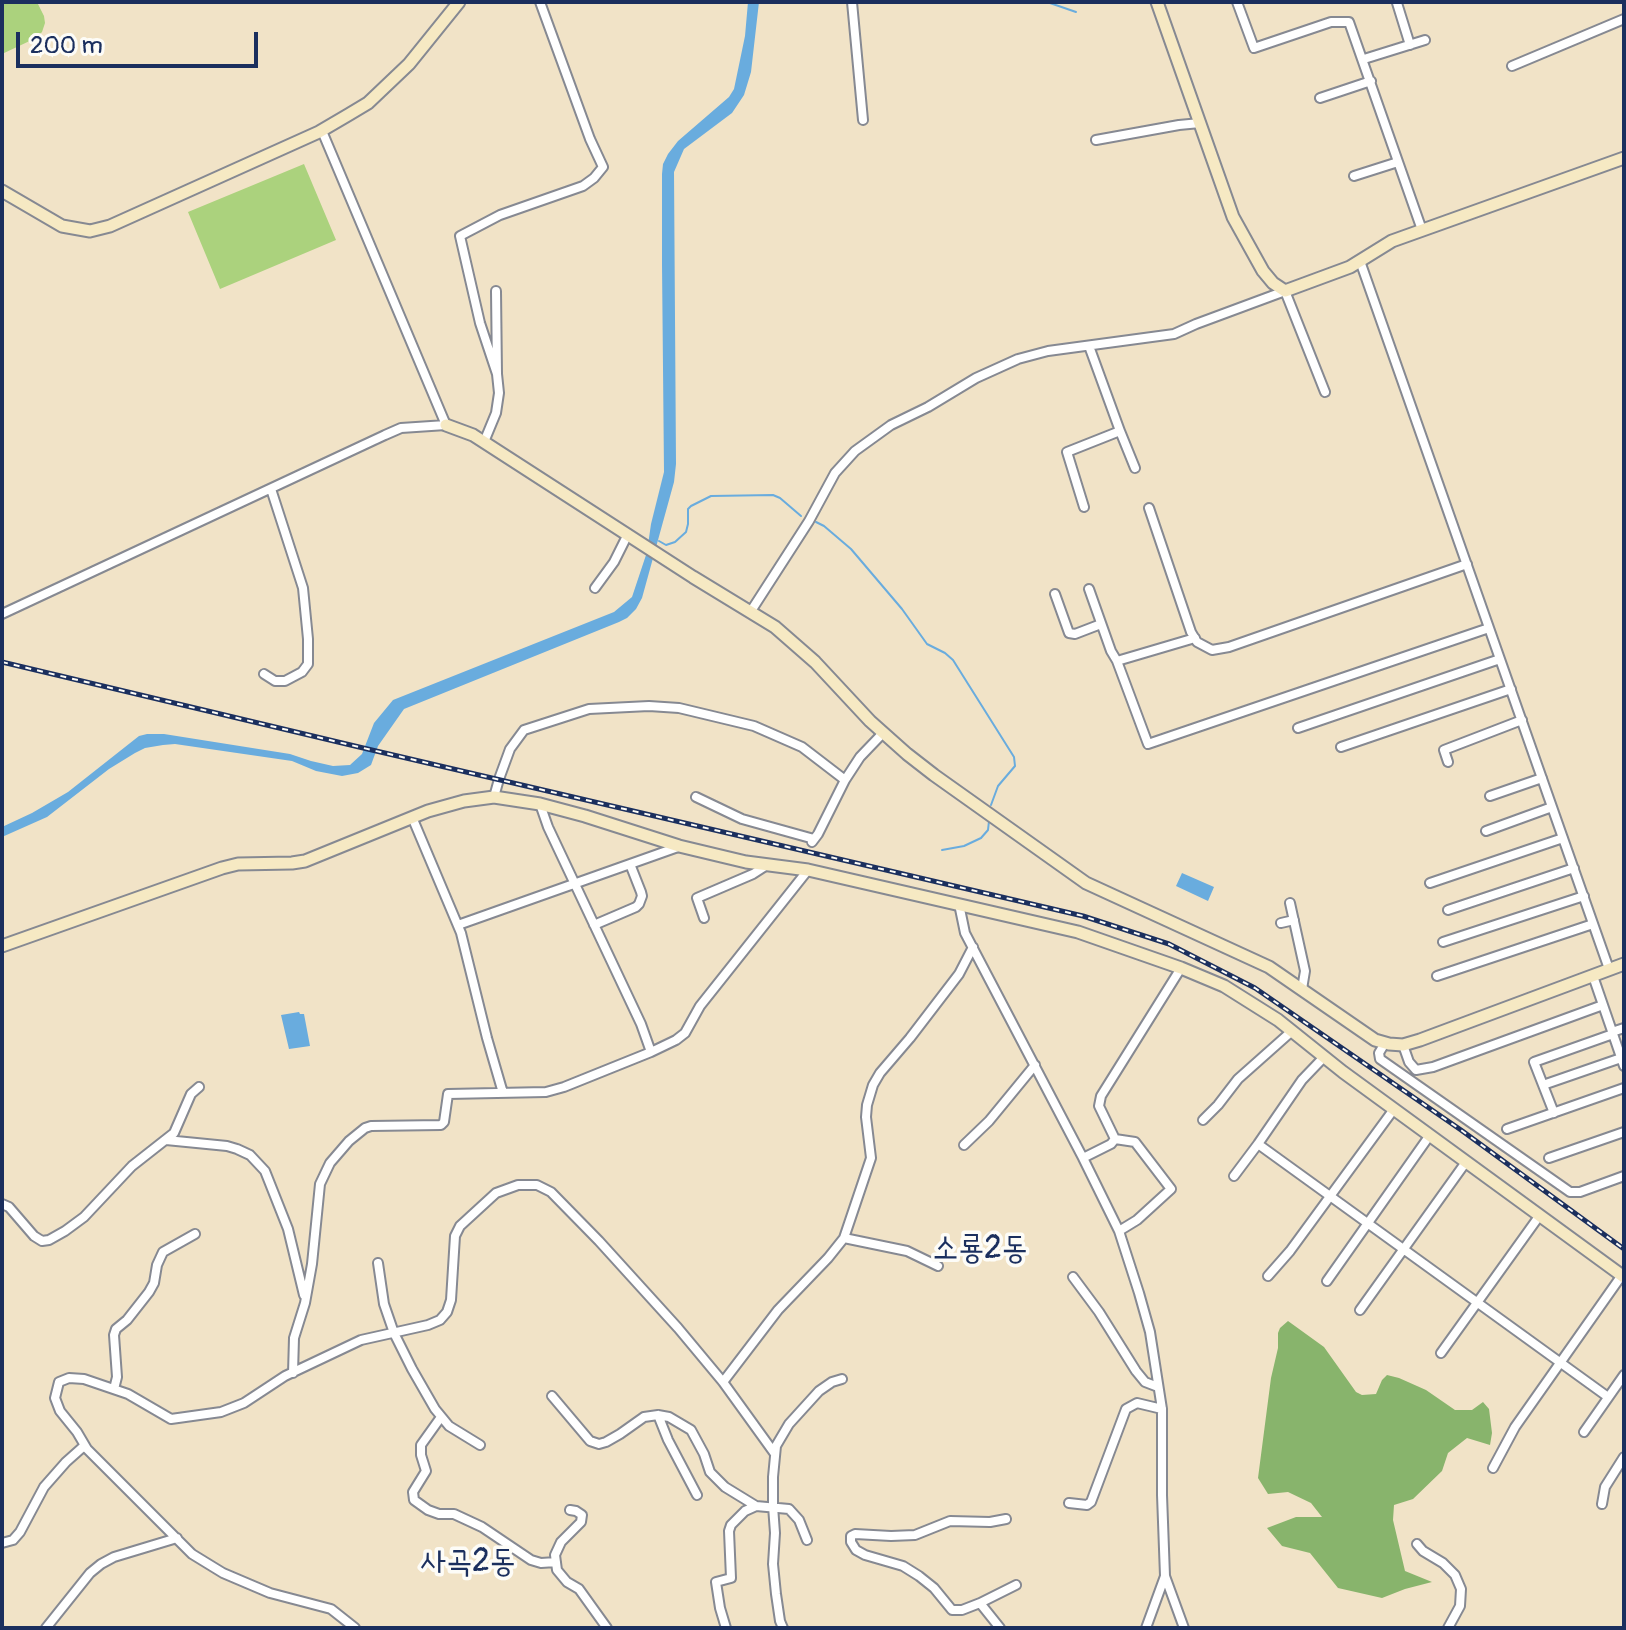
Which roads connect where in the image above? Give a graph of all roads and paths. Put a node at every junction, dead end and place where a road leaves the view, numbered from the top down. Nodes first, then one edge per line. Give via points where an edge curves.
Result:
1 (459, 2) edge
2 (540, 2) edge
3 (852, 2) edge
4 (1157, 2) edge
5 (1237, 2) edge
6 (1397, 3) edge
7 (1624, 19) edge
8 (1425, 40) dead end
9 (1410, 45) junction
10 (1364, 59) junction
11 (1512, 66) dead end
12 (1371, 81) junction
13 (1320, 98) dead end
14 (863, 120) dead end
15 (1200, 123) junction
16 (322, 131) junction
17 (1096, 140) dead end
18 (1624, 158) edge
19 (1398, 162) junction
20 (1354, 176) dead end
21 (2, 191) edge
22 (1422, 230) junction
23 (1360, 261) junction
24 (496, 291) dead end
25 (1285, 291) junction
26 (1089, 346) junction
27 (497, 374) junction
28 (1325, 392) dead end
29 (446, 425) junction
30 (1120, 431) junction
31 (484, 442) junction
32 (1135, 468) dead end
33 (271, 489) junction
34 (1084, 507) dead end
35 (1149, 508) dead end
36 (628, 534) junction
37 (1467, 564) junction
38 (595, 588) dead end
39 (1089, 589) dead end
40 (1055, 594) dead end
41 (751, 611) junction
42 (2, 614) edge
43 (1101, 624) junction
44 (1489, 628) junction
45 (1195, 638) junction
46 (1500, 659) junction
47 (1117, 661) junction
48 (264, 674) dead end
49 (1511, 689) junction
50 (1522, 720) junction
51 (1298, 728) dead end
52 (883, 733) junction
53 (1341, 747) dead end
54 (1448, 762) dead end
55 (1542, 778) junction
56 (845, 780) junction
57 (1490, 796) dead end
58 (494, 797) junction
59 (696, 797) dead end
60 (540, 804) junction
61 (1552, 807) junction
62 (412, 817) junction
63 (1486, 831) dead end
64 (1563, 838) junction
65 (679, 846) junction
66 (630, 864) junction
67 (768, 864) junction
68 (1574, 868) junction
69 (808, 870) junction
70 (1430, 883) dead end
71 (575, 884) junction
72 (1584, 896) junction
73 (1290, 903) dead end
74 (959, 904) junction
75 (1448, 910) dead end
76 (704, 918) dead end
77 (1294, 920) junction
78 (1281, 923) dead end
79 (1593, 924) junction
80 (458, 925) junction
81 (594, 925) junction
82 (1443, 942) dead end
83 (2, 946) edge
84 (973, 947) junction
85 (1624, 964) edge
86 (1181, 968) junction
87 (1609, 969) junction
88 (1437, 976) dead end
89 (1593, 976) junction
90 (1302, 989) junction
91 (1603, 1005) junction
92 (1624, 1028) edge
93 (1292, 1031) junction
94 (1612, 1033) junction
95 (1385, 1043) junction
96 (1403, 1045) junction
97 (651, 1052) junction
98 (1324, 1057) junction
99 (1623, 1060) edge
100 (1035, 1065) junction
101 (1543, 1085) junction
102 (199, 1087) dead end
103 (1624, 1088) edge
104 (503, 1093) junction
105 (1394, 1109) junction
106 (1554, 1113) junction
107 (1203, 1120) dead end
108 (1507, 1129) dead end
109 (1624, 1132) edge
110 (1430, 1135) junction
111 (1115, 1139) junction
112 (165, 1140) junction
113 (1258, 1144) junction
114 (964, 1145) dead end
115 (1083, 1158) junction
116 (1549, 1158) dead end
117 (1466, 1162) junction
118 (1234, 1176) dead end
119 (1624, 1176) edge
120 (1331, 1196) junction
121 (2, 1204) edge
122 (1540, 1215) junction
123 (1368, 1222) junction
124 (1119, 1231) junction
125 (195, 1234) dead end
126 (844, 1238) junction
127 (1404, 1249) junction
128 (378, 1263) dead end
129 (938, 1266) dead end
130 (1268, 1276) dead end
131 (1623, 1276) edge
132 (1073, 1277) dead end
133 (1327, 1281) dead end
134 (1478, 1302) junction
135 (305, 1303) junction
136 (1360, 1310) dead end
137 (394, 1333) junction
138 (1441, 1353) dead end
139 (1561, 1363) junction
140 (293, 1373) junction
141 (1624, 1375) edge
142 (842, 1379) dead end
143 (723, 1382) junction
144 (1158, 1387) junction
145 (114, 1389) junction
146 (552, 1396) dead end
147 (1608, 1397) junction
148 (1162, 1409) junction
149 (658, 1415) junction
150 (441, 1417) junction
151 (1584, 1432) dead end
152 (480, 1445) dead end
153 (84, 1446) junction
154 (775, 1454) junction
155 (1624, 1457) edge
156 (1493, 1468) dead end
157 (697, 1495) dead end
158 (1069, 1503) dead end
159 (1602, 1504) dead end
160 (756, 1506) junction
161 (773, 1506) junction
162 (570, 1510) dead end
163 (1006, 1519) dead end
164 (177, 1538) junction
165 (807, 1540) dead end
166 (2, 1543) edge
167 (1417, 1544) dead end
168 (556, 1562) junction
169 (1165, 1576) junction
170 (1016, 1585) dead end
171 (980, 1603) junction
172 (46, 1628) edge
173 (355, 1628) edge
174 (607, 1628) edge
175 (726, 1628) edge
176 (783, 1628) edge
177 (1000, 1628) edge
178 (1146, 1628) edge
179 (1184, 1628) edge
180 (1448, 1628) edge

1 - 16 street via 385,87
2 - 27 street via 603,167 583,186 500,215 460,236
3 - 14 street
4 - 15 street
5 - 10 street via 1254,48 1331,22 1349,22
6 - 9 street
7 - 11 street
8 - 9 street
9 - 10 street
10 - 12 street
12 - 13 street
12 - 19 street
15 - 17 street
15 - 25 street via 1233,217 1263,271
16 - 21 street via 90,231 62,226
16 - 29 street
18 - 22 street
19 - 20 street
19 - 22 street
22 - 23 street
23 - 25 street
23 - 37 street
24 - 27 street
25 - 26 street via 1174,334
25 - 28 street
26 - 30 street
26 - 41 street via 1018,359 871,437 835,473
27 - 31 street via 496,413
29 - 31 street
29 - 33 street via 401,428
30 - 32 street
30 - 34 street via 1067,452
31 - 36 street
33 - 42 street
33 - 48 street via 303,588 308,664 285,681
35 - 45 street
36 - 38 street
36 - 41 street
37 - 44 street
37 - 45 street via 1219,650 1206,648
39 - 43 street
40 - 43 street via 1069,633
41 - 52 street via 793,642
43 - 47 street
44 - 46 street
44 - 47 street via 1148,744
45 - 47 street
46 - 49 street
46 - 51 street
49 - 50 street
49 - 53 street
50 - 54 street via 1444,750
50 - 55 street
52 - 56 street
52 - 90 street via 1086,883 1269,967
55 - 57 street
55 - 61 street
56 - 58 street via 802,747 754,726 679,708 604,708 524,730 510,749
56 - 59 street via 813,841 742,819
58 - 60 street
58 - 62 street
60 - 65 street
60 - 71 street
61 - 63 street
61 - 64 street
62 - 80 street
62 - 83 street via 305,861 222,868
64 - 68 street
64 - 70 street
65 - 66 street
65 - 67 street
66 - 71 street
66 - 81 street via 642,896 639,904
67 - 69 street
67 - 76 street via 697,898
68 - 72 street
68 - 75 street
69 - 74 street
69 - 97 street via 700,1006 685,1033
71 - 80 street
71 - 81 street
72 - 79 street
72 - 82 street
73 - 77 street
74 - 84 street
74 - 86 street via 1078,932
77 - 78 street
77 - 90 street via 1305,971
79 - 87 street
79 - 88 street
80 - 104 street
81 - 97 street
84 - 100 street
84 - 126 street via 959,974 873,1085 866,1117 871,1158
85 - 87 street
86 - 93 street via 1224,986
86 - 111 street via 1101,1096 1099,1106
87 - 89 street
89 - 91 street
89 - 96 street
90 - 95 street
91 - 94 street
91 - 96 street via 1433,1067 1416,1070
92 - 94 street
93 - 98 street
93 - 107 street via 1238,1079
94 - 99 street
94 - 101 street via 1534,1062
95 - 96 street
95 - 119 street via 1380,1059 1570,1192
97 - 104 street via 546,1092
98 - 105 street
98 - 113 street
99 - 101 street
100 - 114 street
100 - 115 street
101 - 106 street
102 - 112 street
103 - 106 street
104 - 135 street via 448,1094 441,1125 371,1126 349,1141 320,1184
105 - 110 street
105 - 120 street
106 - 108 street
109 - 116 street
110 - 117 street
110 - 123 street
111 - 115 street
111 - 124 street via 1135,1142 1171,1189
112 - 121 street via 84,1217 49,1240 34,1236
112 - 135 street via 237,1149 265,1171 288,1229
113 - 118 street
113 - 120 street
115 - 124 street
117 - 122 street
117 - 127 street
120 - 123 street
120 - 130 street
122 - 131 street
122 - 134 street
123 - 127 street
123 - 133 street
124 - 144 street via 1150,1332
125 - 145 street via 163,1252 149,1292 116,1329
126 - 129 street via 907,1251
126 - 143 street via 778,1310
127 - 134 street
127 - 136 street
128 - 137 street
131 - 139 street
132 - 144 street via 1136,1371
134 - 138 street
134 - 139 street
135 - 140 street via 294,1338
137 - 140 street via 361,1340
137 - 143 street via 428,1325 447,1312 460,1226 496,1193 537,1185 551,1192 599,1241
137 - 150 street
139 - 147 street
139 - 156 street
140 - 145 street via 244,1403 194,1417 171,1419
141 - 147 street
142 - 154 street via 805,1405
143 - 154 street
144 - 148 street
145 - 153 street via 84,1379 59,1382 55,1398 60,1411
146 - 149 street via 590,1441 599,1444 644,1417
147 - 151 street
148 - 158 street via 1137,1403 1126,1409 1091,1502
148 - 169 street
149 - 157 street
149 - 160 street via 691,1430 710,1472
150 - 152 street
150 - 168 street via 421,1445 426,1471 414,1500 428,1510 482,1527 531,1560
153 - 164 street
153 - 166 street via 44,1487 20,1532
154 - 161 street
155 - 159 street via 1605,1487
160 - 161 street
160 - 175 street via 731,1525 731,1578 716,1582
161 - 165 street via 789,1509
161 - 176 street via 773,1564
162 - 168 street via 582,1515 581,1522 561,1542
163 - 171 street via 950,1521 915,1535 851,1536 856,1550 919,1576 952,1610
164 - 172 street via 101,1564
164 - 173 street via 223,1573 270,1593 331,1609
167 - 180 street via 1455,1575 1461,1589 1460,1606
168 - 174 street via 557,1570 579,1589
169 - 178 street
169 - 179 street
170 - 171 street
171 - 177 street

